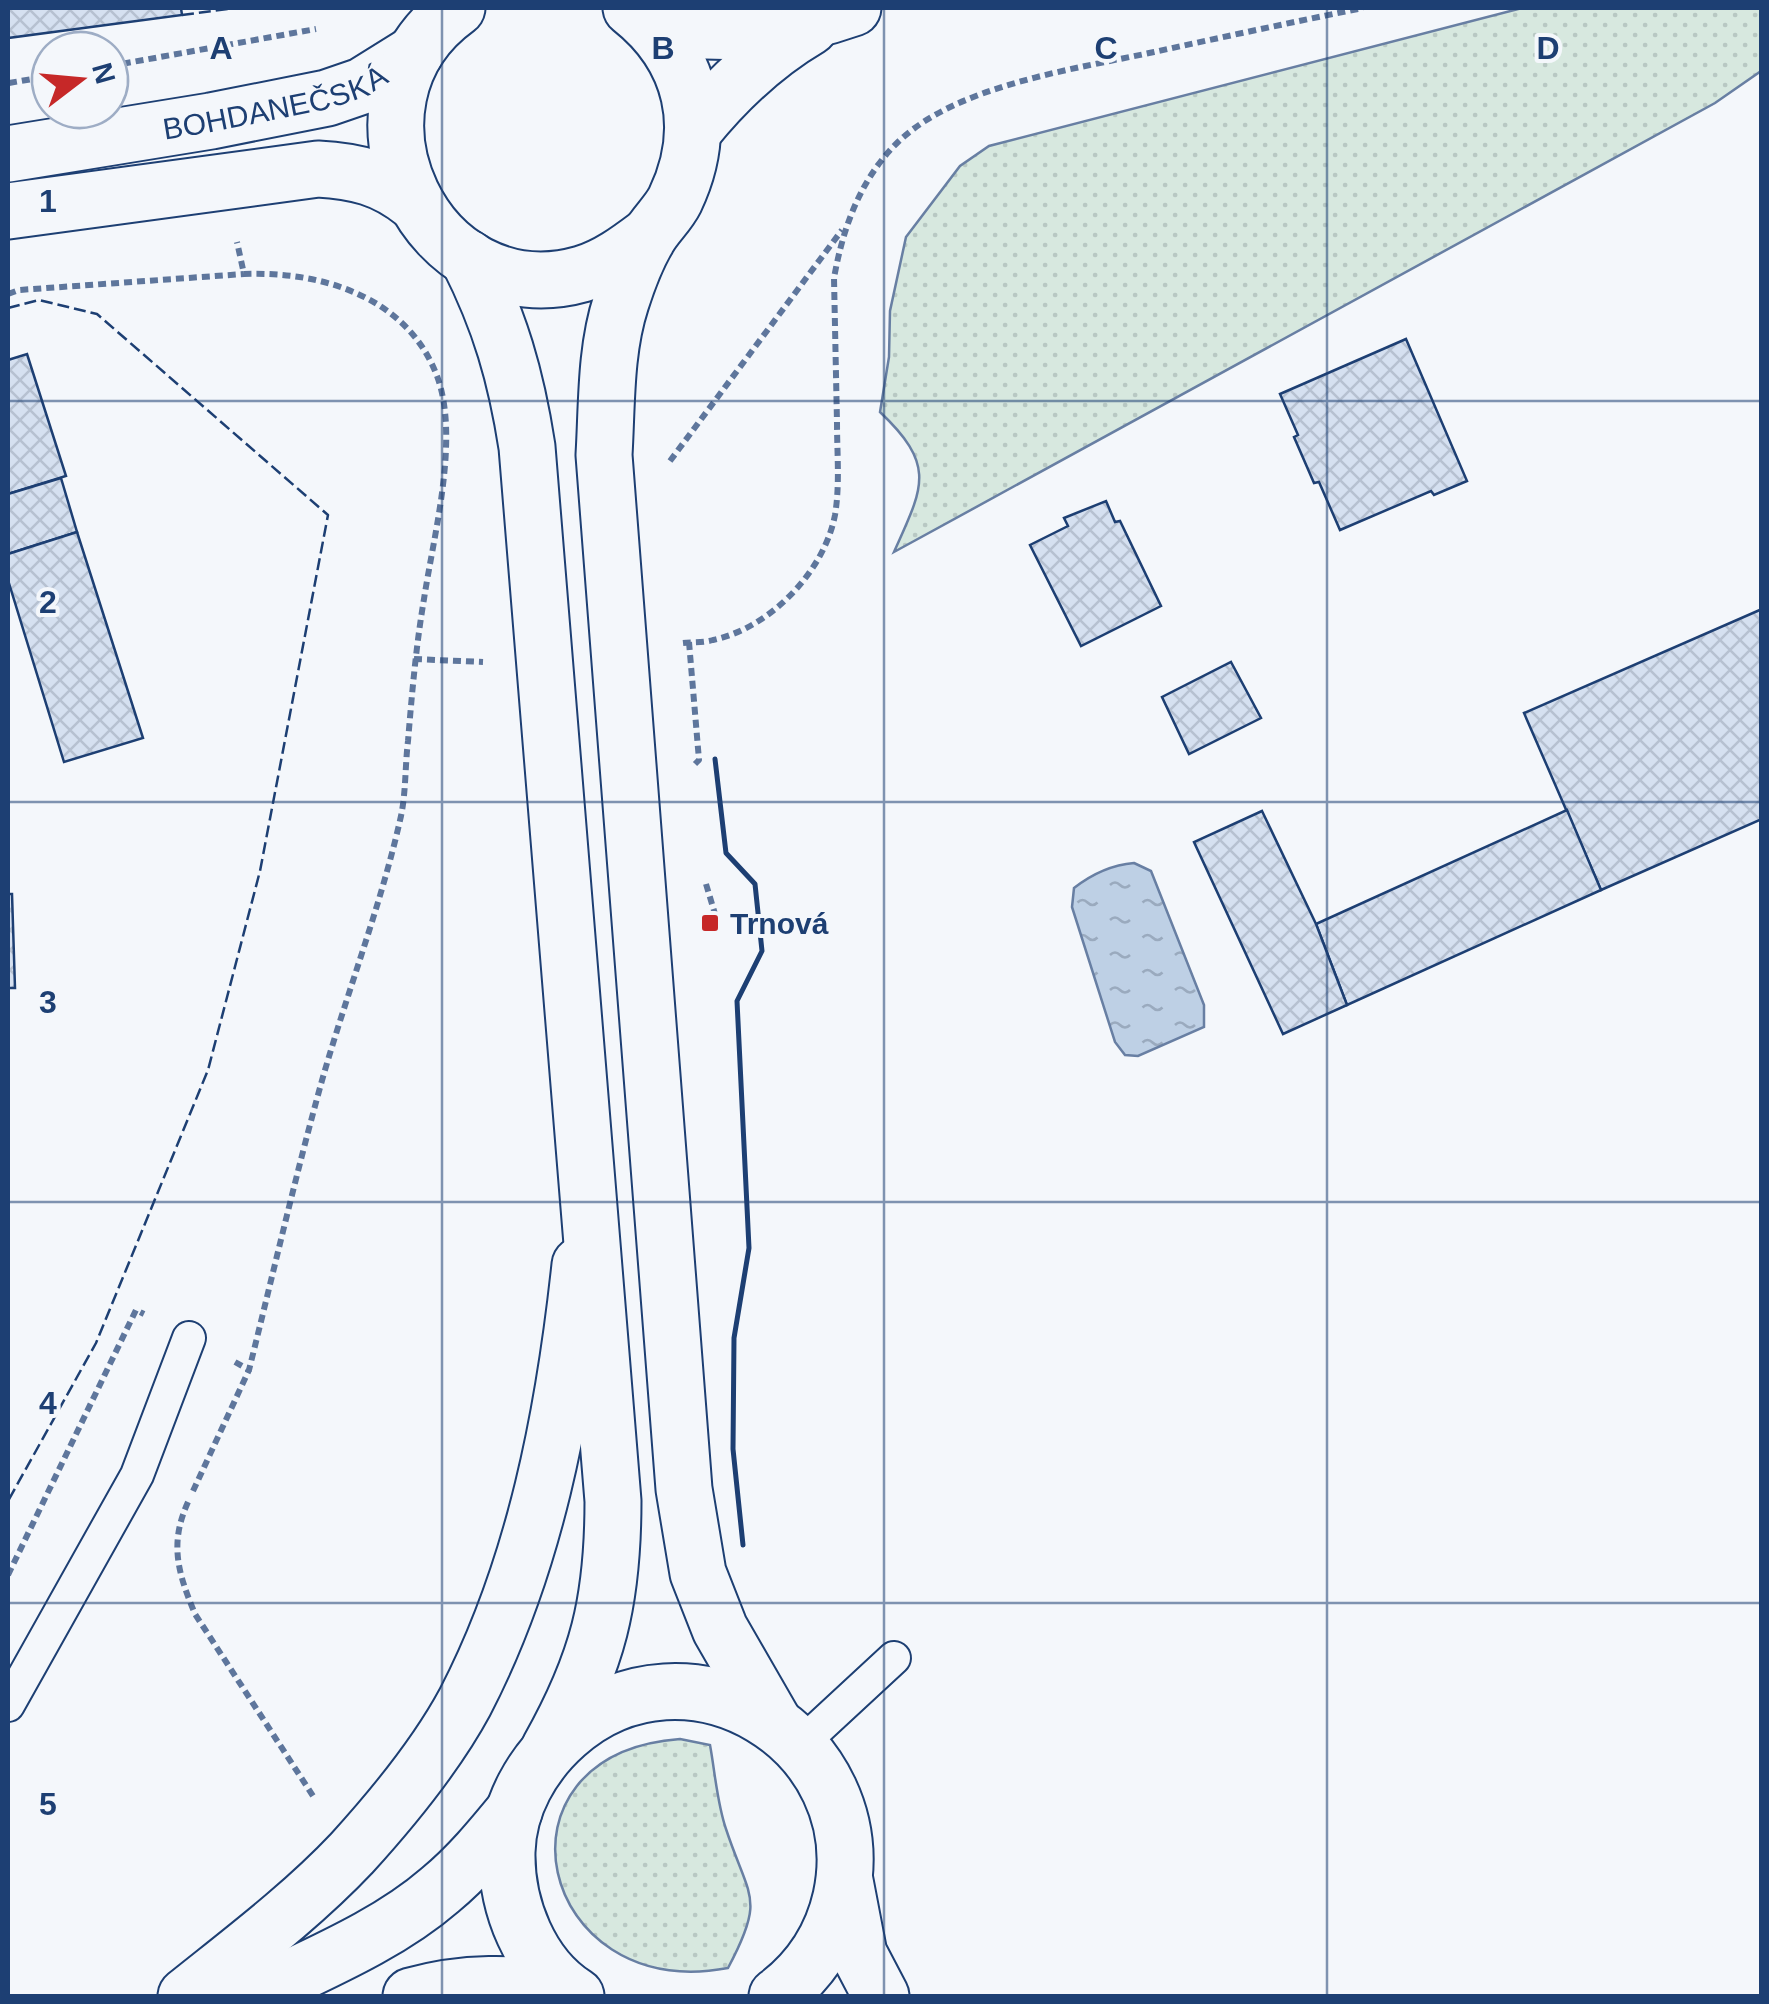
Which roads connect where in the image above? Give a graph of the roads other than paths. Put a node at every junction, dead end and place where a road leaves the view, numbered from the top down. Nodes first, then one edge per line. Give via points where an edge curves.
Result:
1 (454, 8) edge
2 (839, 13) edge
3 (641, 16) edge
4 (415, 53) junction
5 (694, 130) junction
6 (8, 154) edge
7 (414, 202) junction
8 (8, 211) edge
9 (648, 236) junction
10 (468, 258) junction
11 (584, 1142) junction
12 (189, 1338) road end
13 (894, 1658) dead end
14 (8, 1705) edge
15 (786, 1733) junction
16 (549, 1749) junction
17 (514, 1811) junction
18 (845, 1879) junction
19 (572, 1994) edge
20 (186, 1996) edge
21 (252, 1996) edge
22 (411, 1996) edge
23 (777, 1996) edge
24 (880, 1996) edge

1 - 4 main road
2 - 3 main road via 776,30 726,34
2 - 5 main road via 743,75
3 - 5 main road via 675,54
4 - 6 main road, BOHDANEČSKÁ via 362,86 327,98
4 - 7 main road via 394,127 399,166
5 - 9 main road via 688,170 673,205
7 - 8 main road, BOHDANEČSKÁ via 355,170 318,169
7 - 10 main road
9 - 10 main road via 581,274 542,279
9 - 15 main road via 611,345 604,456 684,1489 698,1572 720,1630 744,1677
10 - 11 main road via 504,336 527,447
11 - 16 main road via 613,1556 593,1658
11 - 20 main road via 581,1257 568,1371 522,1562 464,1704 408,1786 350,1854
12 - 14 lane via 136,1475
13 - 15 lane
15 - 16 main road via 736,1702 656,1692 616,1702
15 - 18 main road via 822,1774 838,1806
16 - 17 main road
17 - 19 main road via 507,1851 521,1929 540,1962
17 - 21 main road via 439,1892
18 - 23 main road via 818,1953
18 - 24 main road via 859,1954
19 - 22 main road via 488,1983

